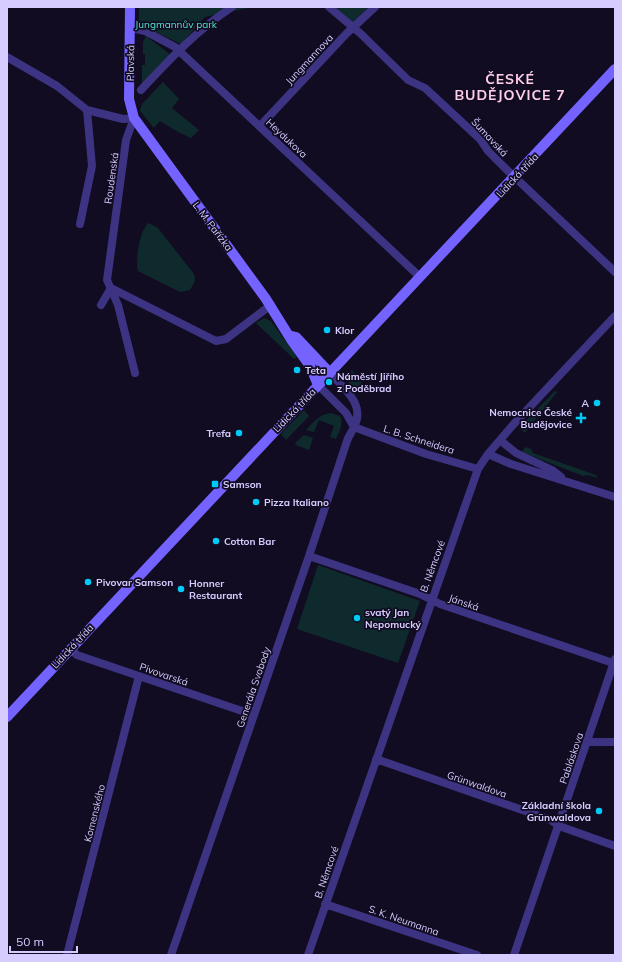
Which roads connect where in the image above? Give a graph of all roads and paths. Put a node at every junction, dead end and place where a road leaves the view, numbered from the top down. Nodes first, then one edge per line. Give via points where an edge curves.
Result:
1 (130, 7) edge
2 (232, 7) edge
3 (330, 7) edge
4 (375, 7) edge
5 (131, 28) junction
6 (353, 28) junction
7 (179, 51) junction
8 (7, 57) edge
9 (615, 69) edge
10 (141, 90) dead end
11 (87, 110) junction
12 (134, 118) junction
13 (260, 126) junction
14 (515, 177) junction
15 (80, 224) dead end
16 (615, 272) edge
17 (420, 277) junction
18 (109, 284) junction
19 (101, 305) dead end
20 (271, 305) junction
21 (615, 316) edge
22 (290, 336) junction
23 (135, 373) dead end
24 (330, 373) junction
25 (318, 385) junction
26 (354, 427) junction
27 (501, 441) junction
28 (488, 454) junction
29 (478, 469) junction
30 (563, 479) junction
31 (615, 497) edge
32 (309, 556) junction
33 (431, 599) junction
34 (70, 649) junction
35 (614, 660) edge
36 (139, 676) junction
37 (7, 717) edge
38 (253, 717) junction
39 (587, 742) junction
40 (615, 742) edge
41 (376, 759) junction
42 (559, 826) junction
43 (615, 846) edge
44 (325, 904) junction
45 (67, 955) edge
46 (172, 955) edge
47 (308, 955) edge
48 (477, 955) edge
49 (514, 955) edge

1 - 5 street, Plavská
2 - 7 street via 211,21
3 - 6 street, Šumavská
4 - 6 street, Jungmannova
5 - 7 street, Heydukova via 145,31
5 - 12 street, Plavská via 129,99
6 - 13 street, Jungmannova
6 - 14 street, Šumavská via 408,80 425,88 480,139
7 - 10 street
7 - 13 street, Heydukova
8 - 11 street via 57,86
9 - 14 street, Lidická třída
11 - 12 street via 123,119
11 - 15 street, Roudenská via 92,166
12 - 18 street, Roudenská via 126,140
12 - 20 street, L. M. Pařízka
13 - 17 street, Heydukova
14 - 16 street, Šumavská
14 - 17 street, Lidická třída
17 - 24 street, Lidická třída
18 - 19 street, Roudenská
18 - 20 street via 216,341 221,341
18 - 23 street, Roudenská via 122,315
20 - 22 street, L. M. Pařízka
21 - 27 street, B. Němcové
22 - 24 street via 296,337
22 - 25 street, L. M. Pařízka via 310,366
24 - 25 street, Lidická třída
24 - 26 street, Generála Svobody via 353,397 359,413
25 - 26 street via 346,413
25 - 34 street, Lidická třída
26 - 29 street, L. B. Schneidera via 426,454
26 - 32 street, Generála Svobody
27 - 28 street, B. Němcové
27 - 30 street via 516,454 552,470
28 - 29 street, B. Němcové
28 - 30 street via 511,464
29 - 33 street, B. Němcové
30 - 31 street
32 - 33 street, Jánská
32 - 38 street, Generála Svobody
33 - 35 street, Jánská
33 - 41 street, B. Němcové
34 - 36 street, Pivovarská via 78,655
34 - 37 street, Lidická třída
35 - 39 street, Pabláskova
36 - 38 street, Pivovarská
36 - 45 street, Komenského
38 - 46 street, Generála Svobody
39 - 40 street
39 - 42 street, Pabláskova
41 - 42 street, Grünwaldova via 551,820
41 - 44 street, B. Němcové
42 - 43 street, Grünwaldova
42 - 49 street, Pabláskova
44 - 47 street, B. Němcové
44 - 48 street, S. K. Neumanna

